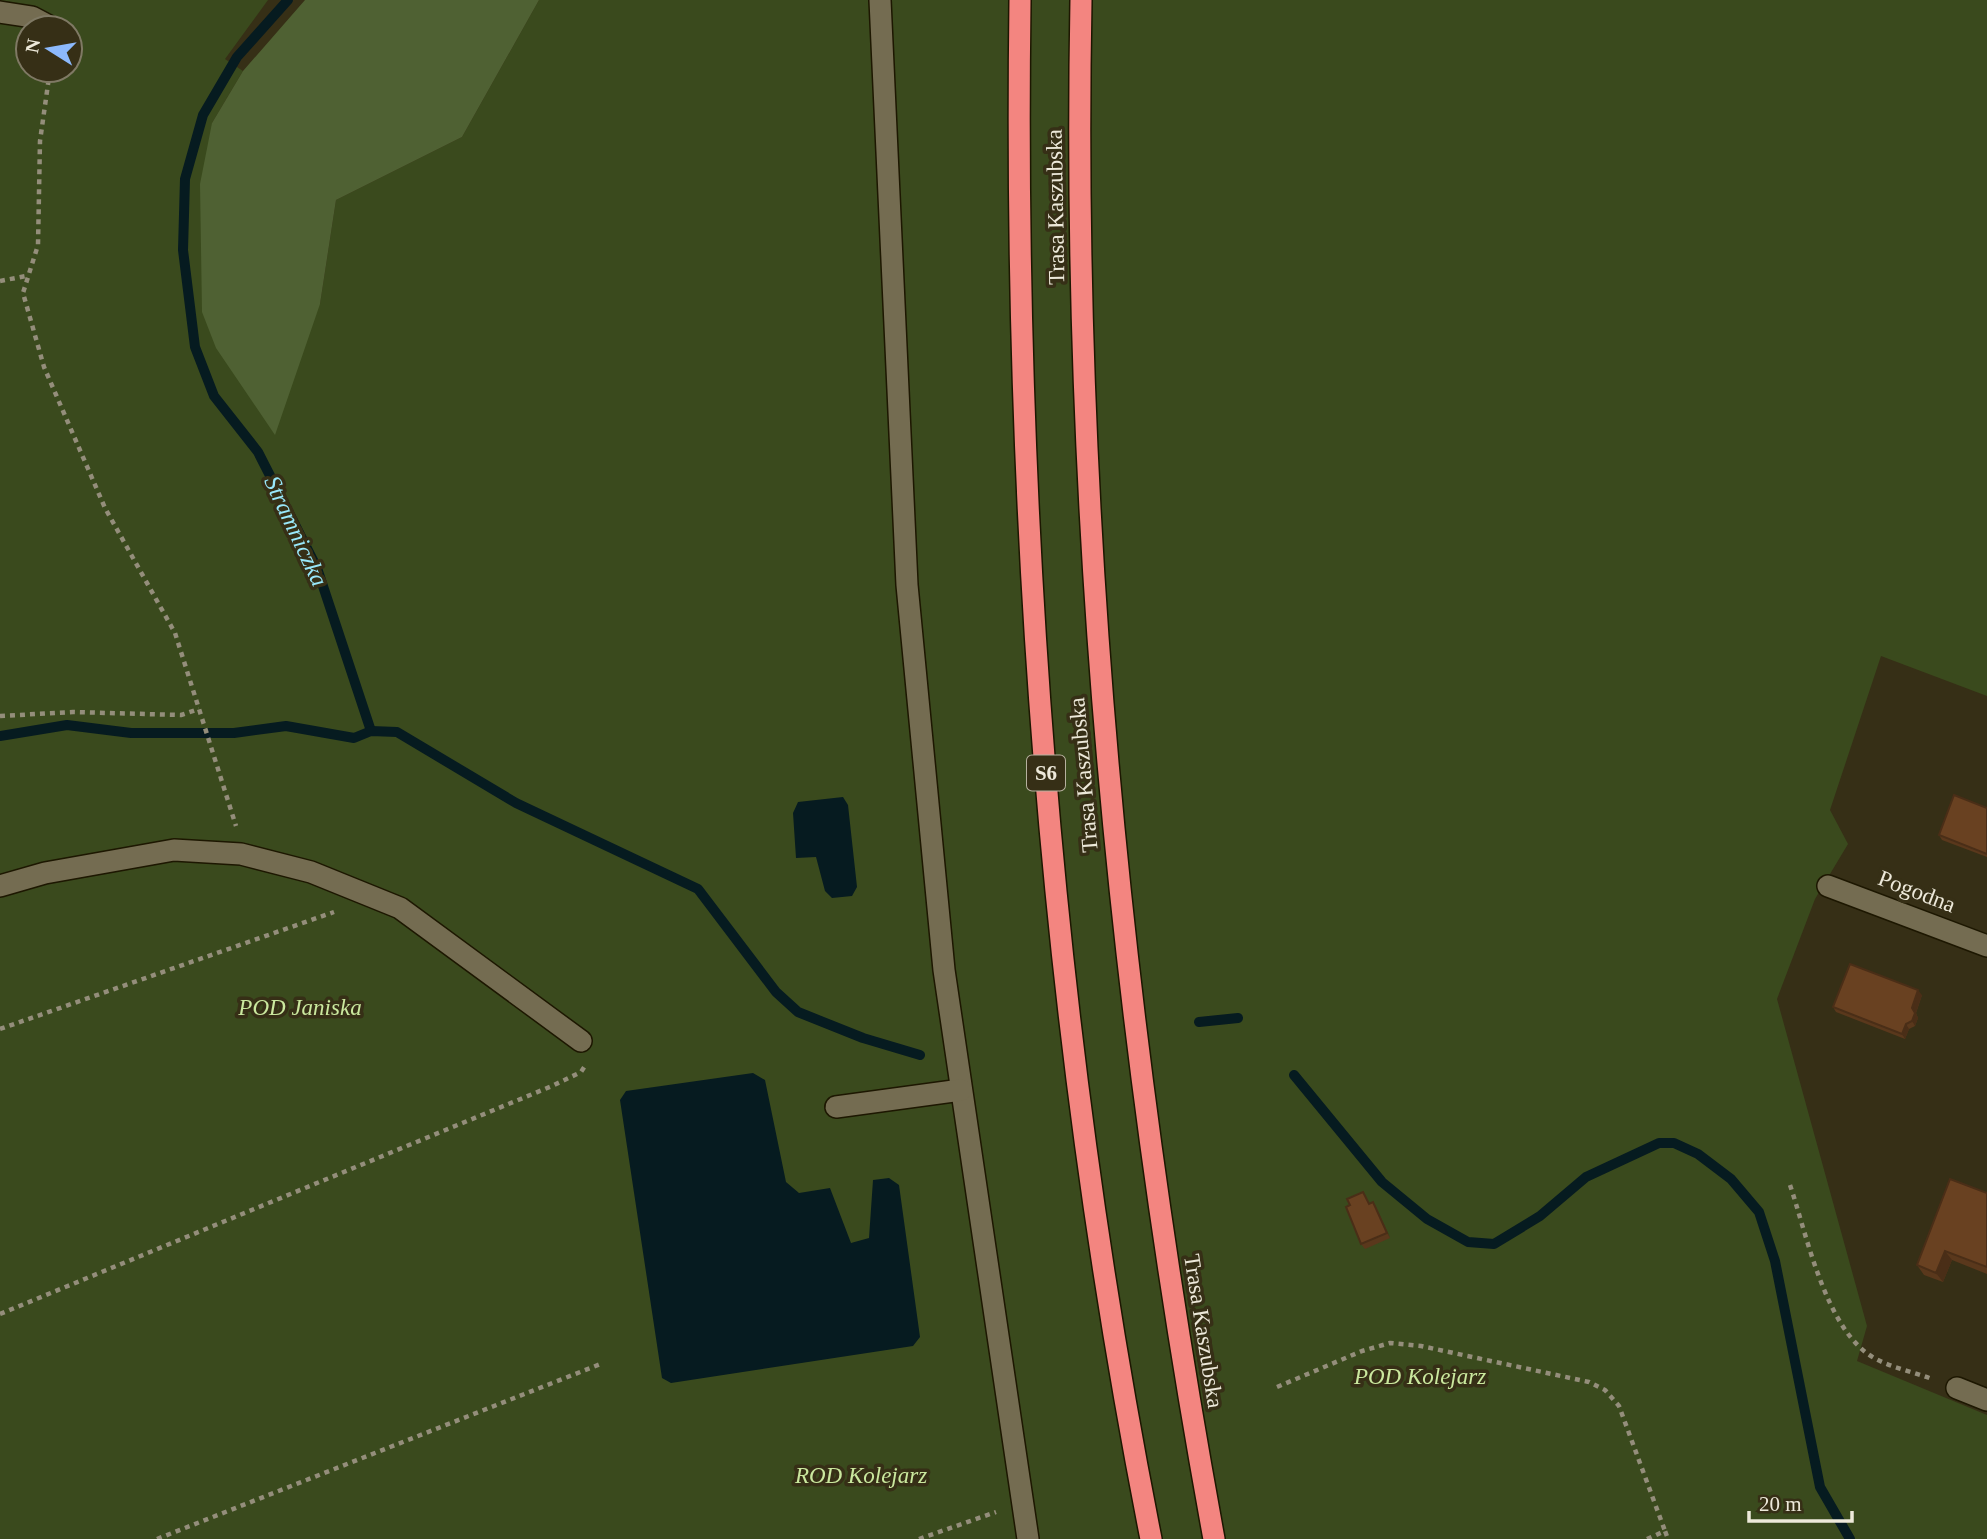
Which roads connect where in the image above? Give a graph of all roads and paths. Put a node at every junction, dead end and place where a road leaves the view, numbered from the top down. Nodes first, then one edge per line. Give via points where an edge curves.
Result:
1 (880, 0) edge
2 (1020, 0) edge
3 (1081, 0) edge
4 (48, 84) edge
5 (26, 276) junction
6 (0, 281) edge
7 (199, 709) junction
8 (0, 716) edge
9 (241, 854) junction
10 (0, 886) edge
11 (1828, 886) dead end
12 (357, 891) junction
13 (1987, 946) edge
14 (0, 1029) edge
15 (581, 1041) joint
16 (961, 1090) junction
17 (836, 1107) dead end
18 (1790, 1185) dead end
19 (0, 1314) edge
20 (603, 1363) dead end
21 (1277, 1387) dead end
22 (1957, 1388) joint
23 (1987, 1400) edge
24 (1021, 1507) junction
25 (1665, 1531) junction
26 (157, 1539) edge
27 (919, 1539) edge
28 (1028, 1539) edge
29 (1151, 1539) edge
30 (1214, 1539) edge
31 (1647, 1539) edge
32 (1668, 1539) edge

1 - 16 street via 907,585 944,970
2 - 29 highway, Trasa Kaszubska / S6 via 1022,376 1043,741 1095,1207
3 - 30 highway, Trasa Kaszubska via 1083,346 1104,727 1152,1154
4 - 5 path via 40,141 38,245
5 - 6 path
5 - 7 path via 23,293 44,367 105,508 175,634
7 - 8 path via 181,715 73,712
7 - 9 path via 233,813
9 - 10 street via 174,850 45,873
9 - 12 street via 312,872
11 - 13 street, Pogodna
12 - 14 path via 345,907 317,920
12 - 15 street via 400,908 429,927
15 - 19 path via 590,1058 581,1072 552,1086
16 - 17 street
16 - 24 street
18 - 22 path via 1830,1302 1850,1339 1875,1359
20 - 26 path
21 - 25 path via 1390,1343 1590,1382 1619,1406
22 - 23 street
24 - 27 path
24 - 28 street
25 - 31 path
25 - 32 path

